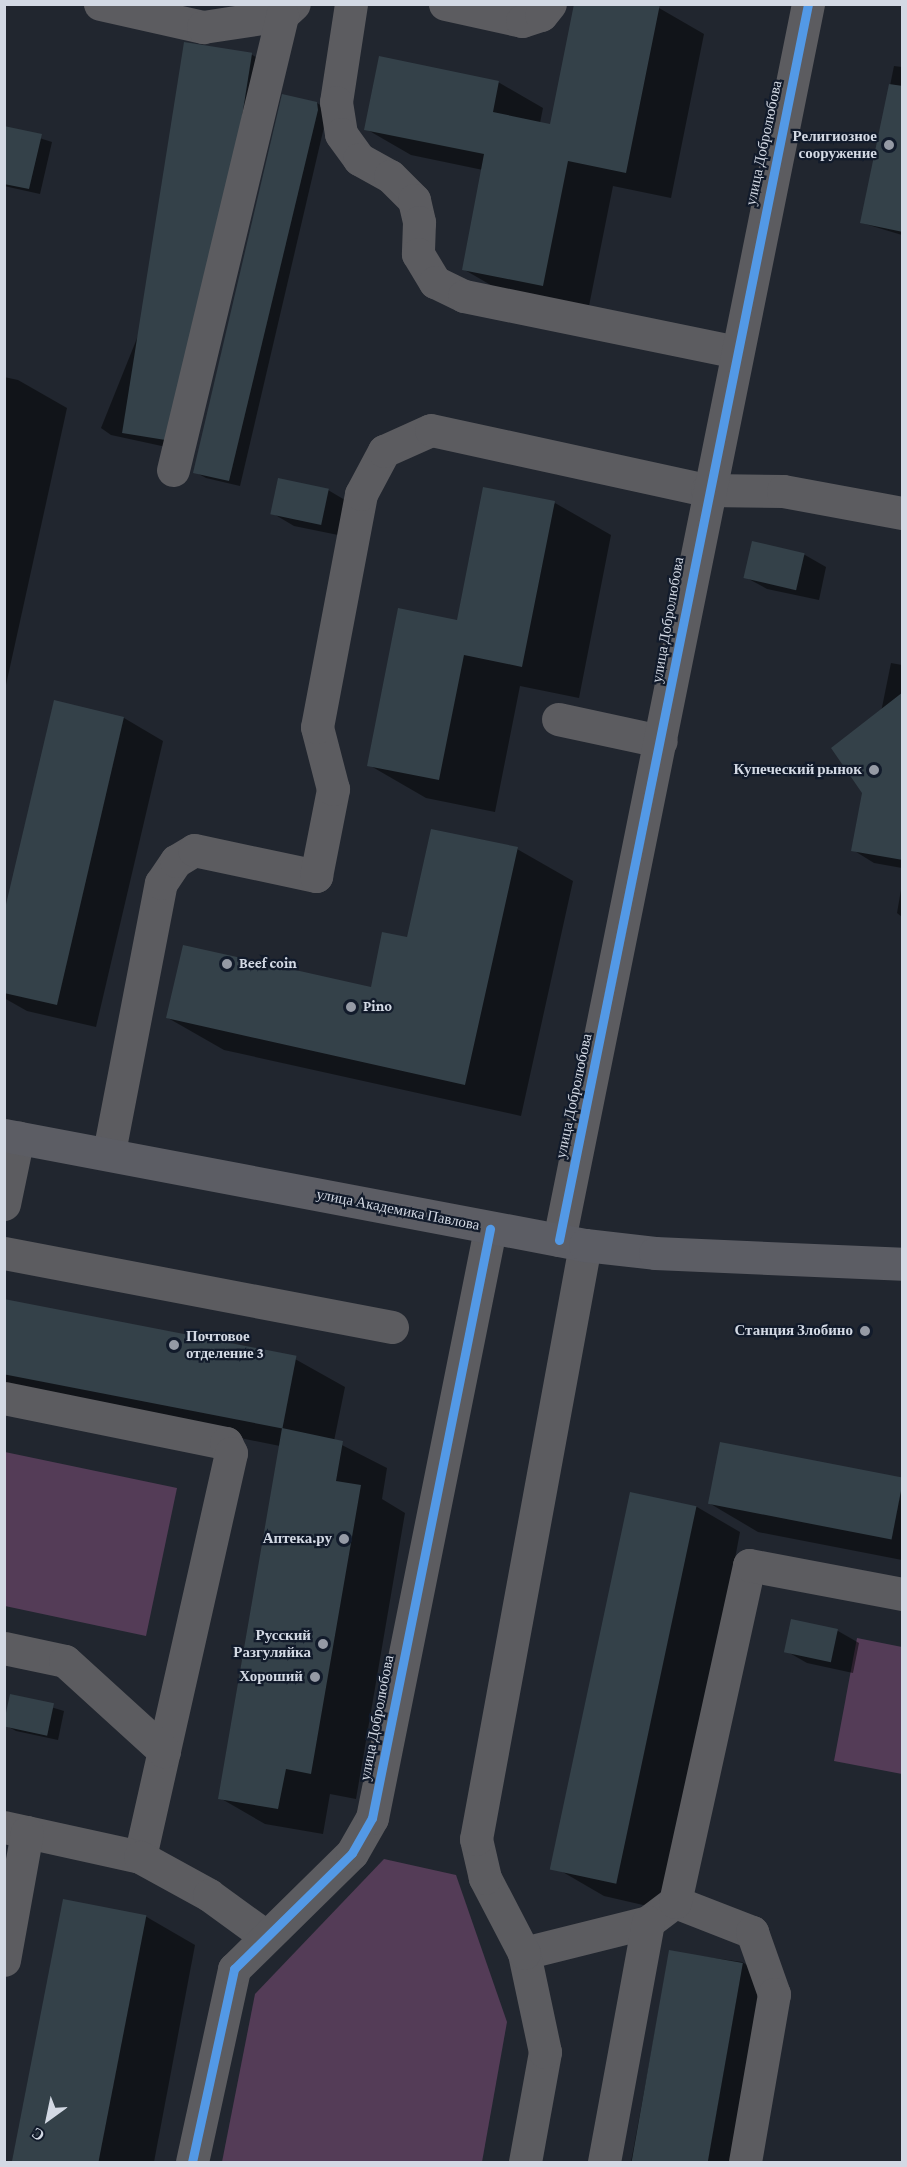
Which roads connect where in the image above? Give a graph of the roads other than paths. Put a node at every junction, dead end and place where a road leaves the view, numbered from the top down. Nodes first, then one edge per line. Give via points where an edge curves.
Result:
1 (100, 4) edge
2 (351, 4) edge
3 (445, 4) edge
4 (550, 4) edge
5 (808, 4) edge
6 (288, 10) edge
7 (736, 352) junction
8 (172, 470) dead end
9 (707, 490) junction
10 (903, 513) edge
11 (558, 719) dead end
12 (661, 741) junction
13 (11, 1136) edge
14 (109, 1152) junction
15 (4, 1204) edge
16 (490, 1228) junction
17 (572, 1242) junction
18 (4, 1253) edge
19 (903, 1263) edge
20 (392, 1327) dead end
21 (4, 1398) edge
22 (903, 1594) edge
23 (4, 1648) edge
24 (164, 1751) junction
25 (16, 1830) edge
26 (140, 1857) junction
27 (675, 1902) junction
28 (648, 1922) junction
29 (264, 1935) junction
30 (524, 1953) junction
31 (4, 1960) edge
32 (192, 2163) edge
33 (525, 2163) edge
34 (604, 2163) edge
35 (745, 2163) edge

1 - 6 street via 203,27
2 - 7 street via 336,102 341,134 359,159 390,176 414,200 419,222 418,254 435,282 464,296
3 - 4 street via 522,21 541,15
5 - 7 street, улица Добролюбова
6 - 8 street
7 - 9 street, улица Добролюбова
9 - 10 street via 783,491
9 - 12 street, улица Добролюбова
9 - 14 street via 431,430 384,451 361,494 317,727 333,789 316,876 194,850 176,861 161,883
11 - 12 street
12 - 17 street, улица Добролюбова
13 - 14 main road, улица Академика Павлова
13 - 15 street
14 - 16 main road, улица Академика Павлова
16 - 17 main road, улица Академика Павлова
16 - 29 street, улица Добролюбова via 372,1818 352,1854
17 - 19 main road, улица Академика Павлова via 655,1253
17 - 30 street, улица Добролюбова via 476,1839 485,1878
18 - 20 street
21 - 24 street via 226,1443 231,1453
22 - 27 street via 749,1565
23 - 24 street via 65,1661
24 - 26 street
25 - 26 street
25 - 31 street
26 - 29 street via 209,1895
27 - 28 street
27 - 35 street via 752,1932 774,1994
28 - 30 street
28 - 34 street
29 - 32 street, улица Добролюбова via 234,1969
30 - 33 street, улица Добролюбова via 545,2052

